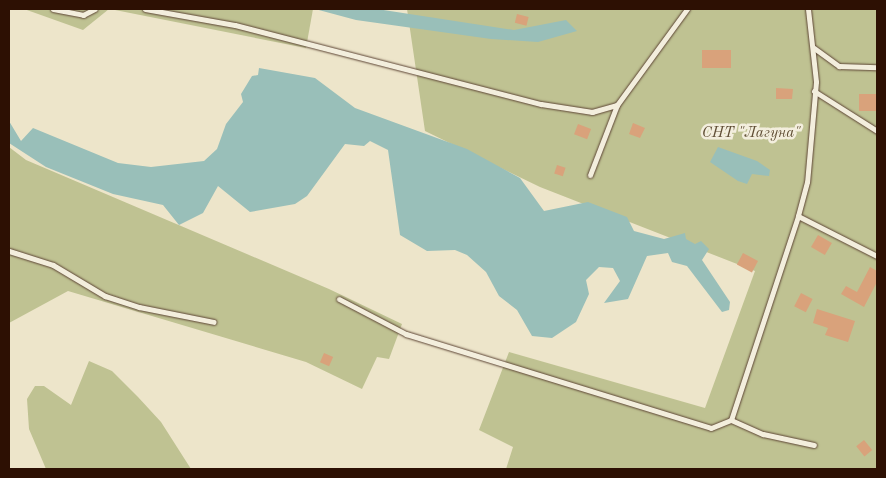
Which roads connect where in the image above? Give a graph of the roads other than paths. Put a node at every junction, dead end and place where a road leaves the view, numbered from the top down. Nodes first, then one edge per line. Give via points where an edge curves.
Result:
1 (53, 9) edge
2 (95, 9) edge
3 (145, 9) edge
4 (687, 9) edge
5 (808, 9) edge
6 (814, 48) junction
7 (877, 67) edge
8 (814, 91) junction
9 (617, 105) junction
10 (877, 131) edge
11 (590, 175) dead end
12 (798, 216) junction
13 (9, 250) edge
14 (877, 256) edge
15 (339, 300) dead end
16 (214, 322) dead end
17 (731, 420) junction
18 (814, 445) dead end

1 - 2 lane via 83,15
3 - 9 lane via 396,64 541,104 592,112
4 - 9 lane
5 - 6 lane
6 - 7 lane via 839,66
6 - 8 lane
8 - 10 lane
8 - 12 lane via 807,182
9 - 11 lane
12 - 14 lane
12 - 17 lane
13 - 16 lane via 53,265 105,296 139,308
15 - 17 lane via 406,334 635,402 691,426 711,428
17 - 18 lane via 764,434

